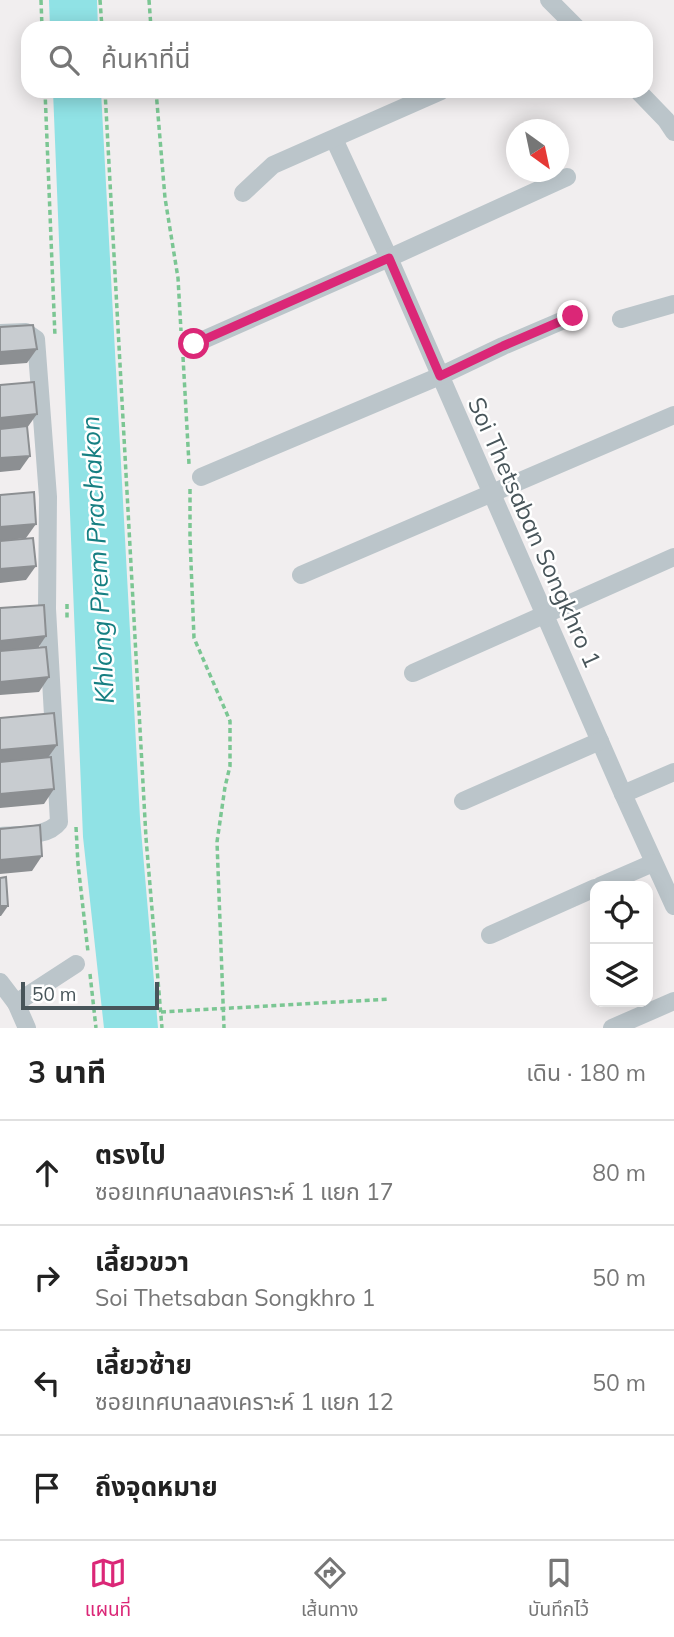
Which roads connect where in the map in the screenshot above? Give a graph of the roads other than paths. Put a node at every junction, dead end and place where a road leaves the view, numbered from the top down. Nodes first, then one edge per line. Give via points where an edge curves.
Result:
1 (562, 4) edge
2 (573, 21) edge
3 (425, 98) edge
4 (645, 98) edge
5 (674, 132) edge
6 (334, 139) junction
7 (556, 182) edge
8 (243, 193) dead end
9 (389, 258) junction
10 (674, 304) edge
11 (573, 316) dead end
12 (621, 319) dead end
13 (0, 333) edge
14 (186, 344) road end
15 (440, 376) junction
16 (674, 415) edge
17 (194, 480) road end
18 (493, 492) junction
19 (674, 557) edge
20 (301, 575) dead end
21 (545, 616) junction
22 (413, 673) dead end
23 (600, 741) junction
24 (674, 772) edge
25 (623, 794) junction
26 (463, 802) dead end
27 (0, 836) edge
28 (653, 863) junction
29 (611, 881) edge
30 (590, 890) edge
31 (674, 906) edge
32 (490, 935) dead end
33 (76, 964) dead end
34 (0, 982) edge
35 (674, 1001) edge
36 (16, 1003) junction
37 (27, 1028) edge
38 (612, 1028) edge

1 - 2 street
3 - 6 street
4 - 5 street
6 - 8 street via 273,165
6 - 9 street, Soi Thetsaban Songkhro 1
7 - 9 street
9 - 14 street
9 - 15 street, Soi Thetsaban Songkhro 1
10 - 12 street
11 - 15 street
13 - 27 street via 26,332 36,339 33,393 42,497 46,716 59,822 47,832
15 - 17 street
15 - 18 street, Soi Thetsaban Songkhro 1
16 - 18 street
18 - 20 street
18 - 21 street, Soi Thetsaban Songkhro 1
19 - 21 street
21 - 22 street
21 - 23 street, Soi Thetsaban Songkhro 1
23 - 25 street, Soi Thetsaban Songkhro 1
23 - 26 street
24 - 25 street
25 - 28 street, Soi Thetsaban Songkhro 1
28 - 29 street
28 - 31 street, Soi Thetsaban Songkhro 1
30 - 32 street
33 - 36 street
34 - 36 street
35 - 38 street
36 - 37 street

